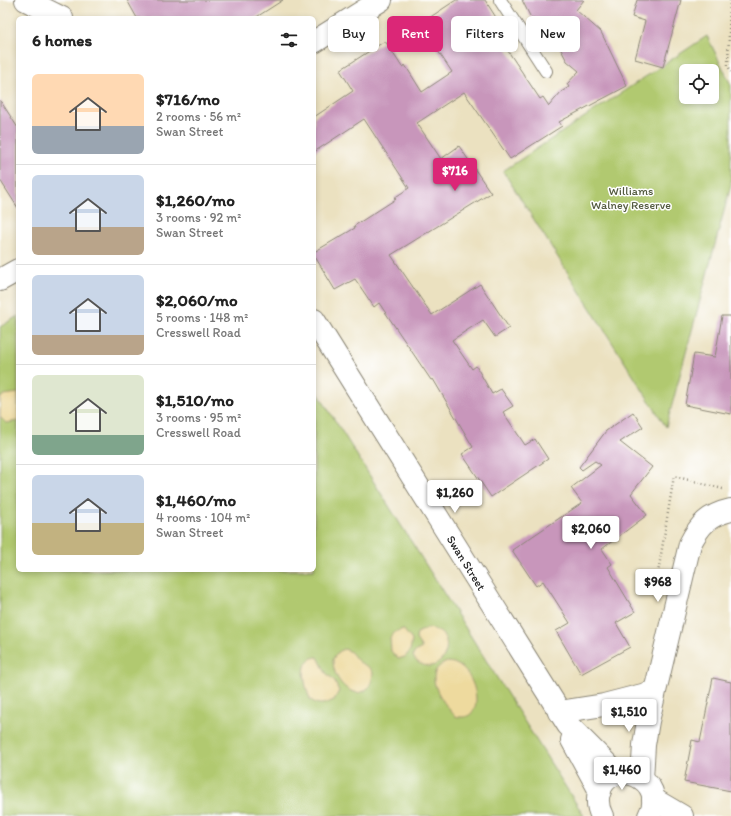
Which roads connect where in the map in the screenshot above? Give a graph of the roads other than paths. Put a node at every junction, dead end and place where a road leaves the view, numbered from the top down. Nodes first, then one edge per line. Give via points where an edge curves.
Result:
1 (26, 0) edge
2 (381, 0) edge
3 (500, 0) edge
4 (58, 16) edge
5 (316, 41) edge
6 (546, 71) dead end
7 (16, 271) edge
8 (0, 280) edge
9 (316, 323) edge
10 (731, 510) edge
11 (654, 692) junction
12 (563, 718) junction
13 (621, 773) junction
14 (642, 779) junction
15 (600, 792) junction
16 (651, 808) edge
17 (602, 816) edge
18 (682, 816) edge

1 - 4 street
2 - 5 street
3 - 6 lane
7 - 8 street
9 - 12 street, Swan Street
10 - 11 street via 716,514 698,528 690,544
11 - 12 street
11 - 14 street via 644,745
12 - 13 street, Swan Street via 612,769
12 - 15 street, Swan Street
13 - 14 street via 636,775
13 - 15 street via 608,780
14 - 16 street via 650,788
15 - 17 street via 598,807
16 - 18 street

